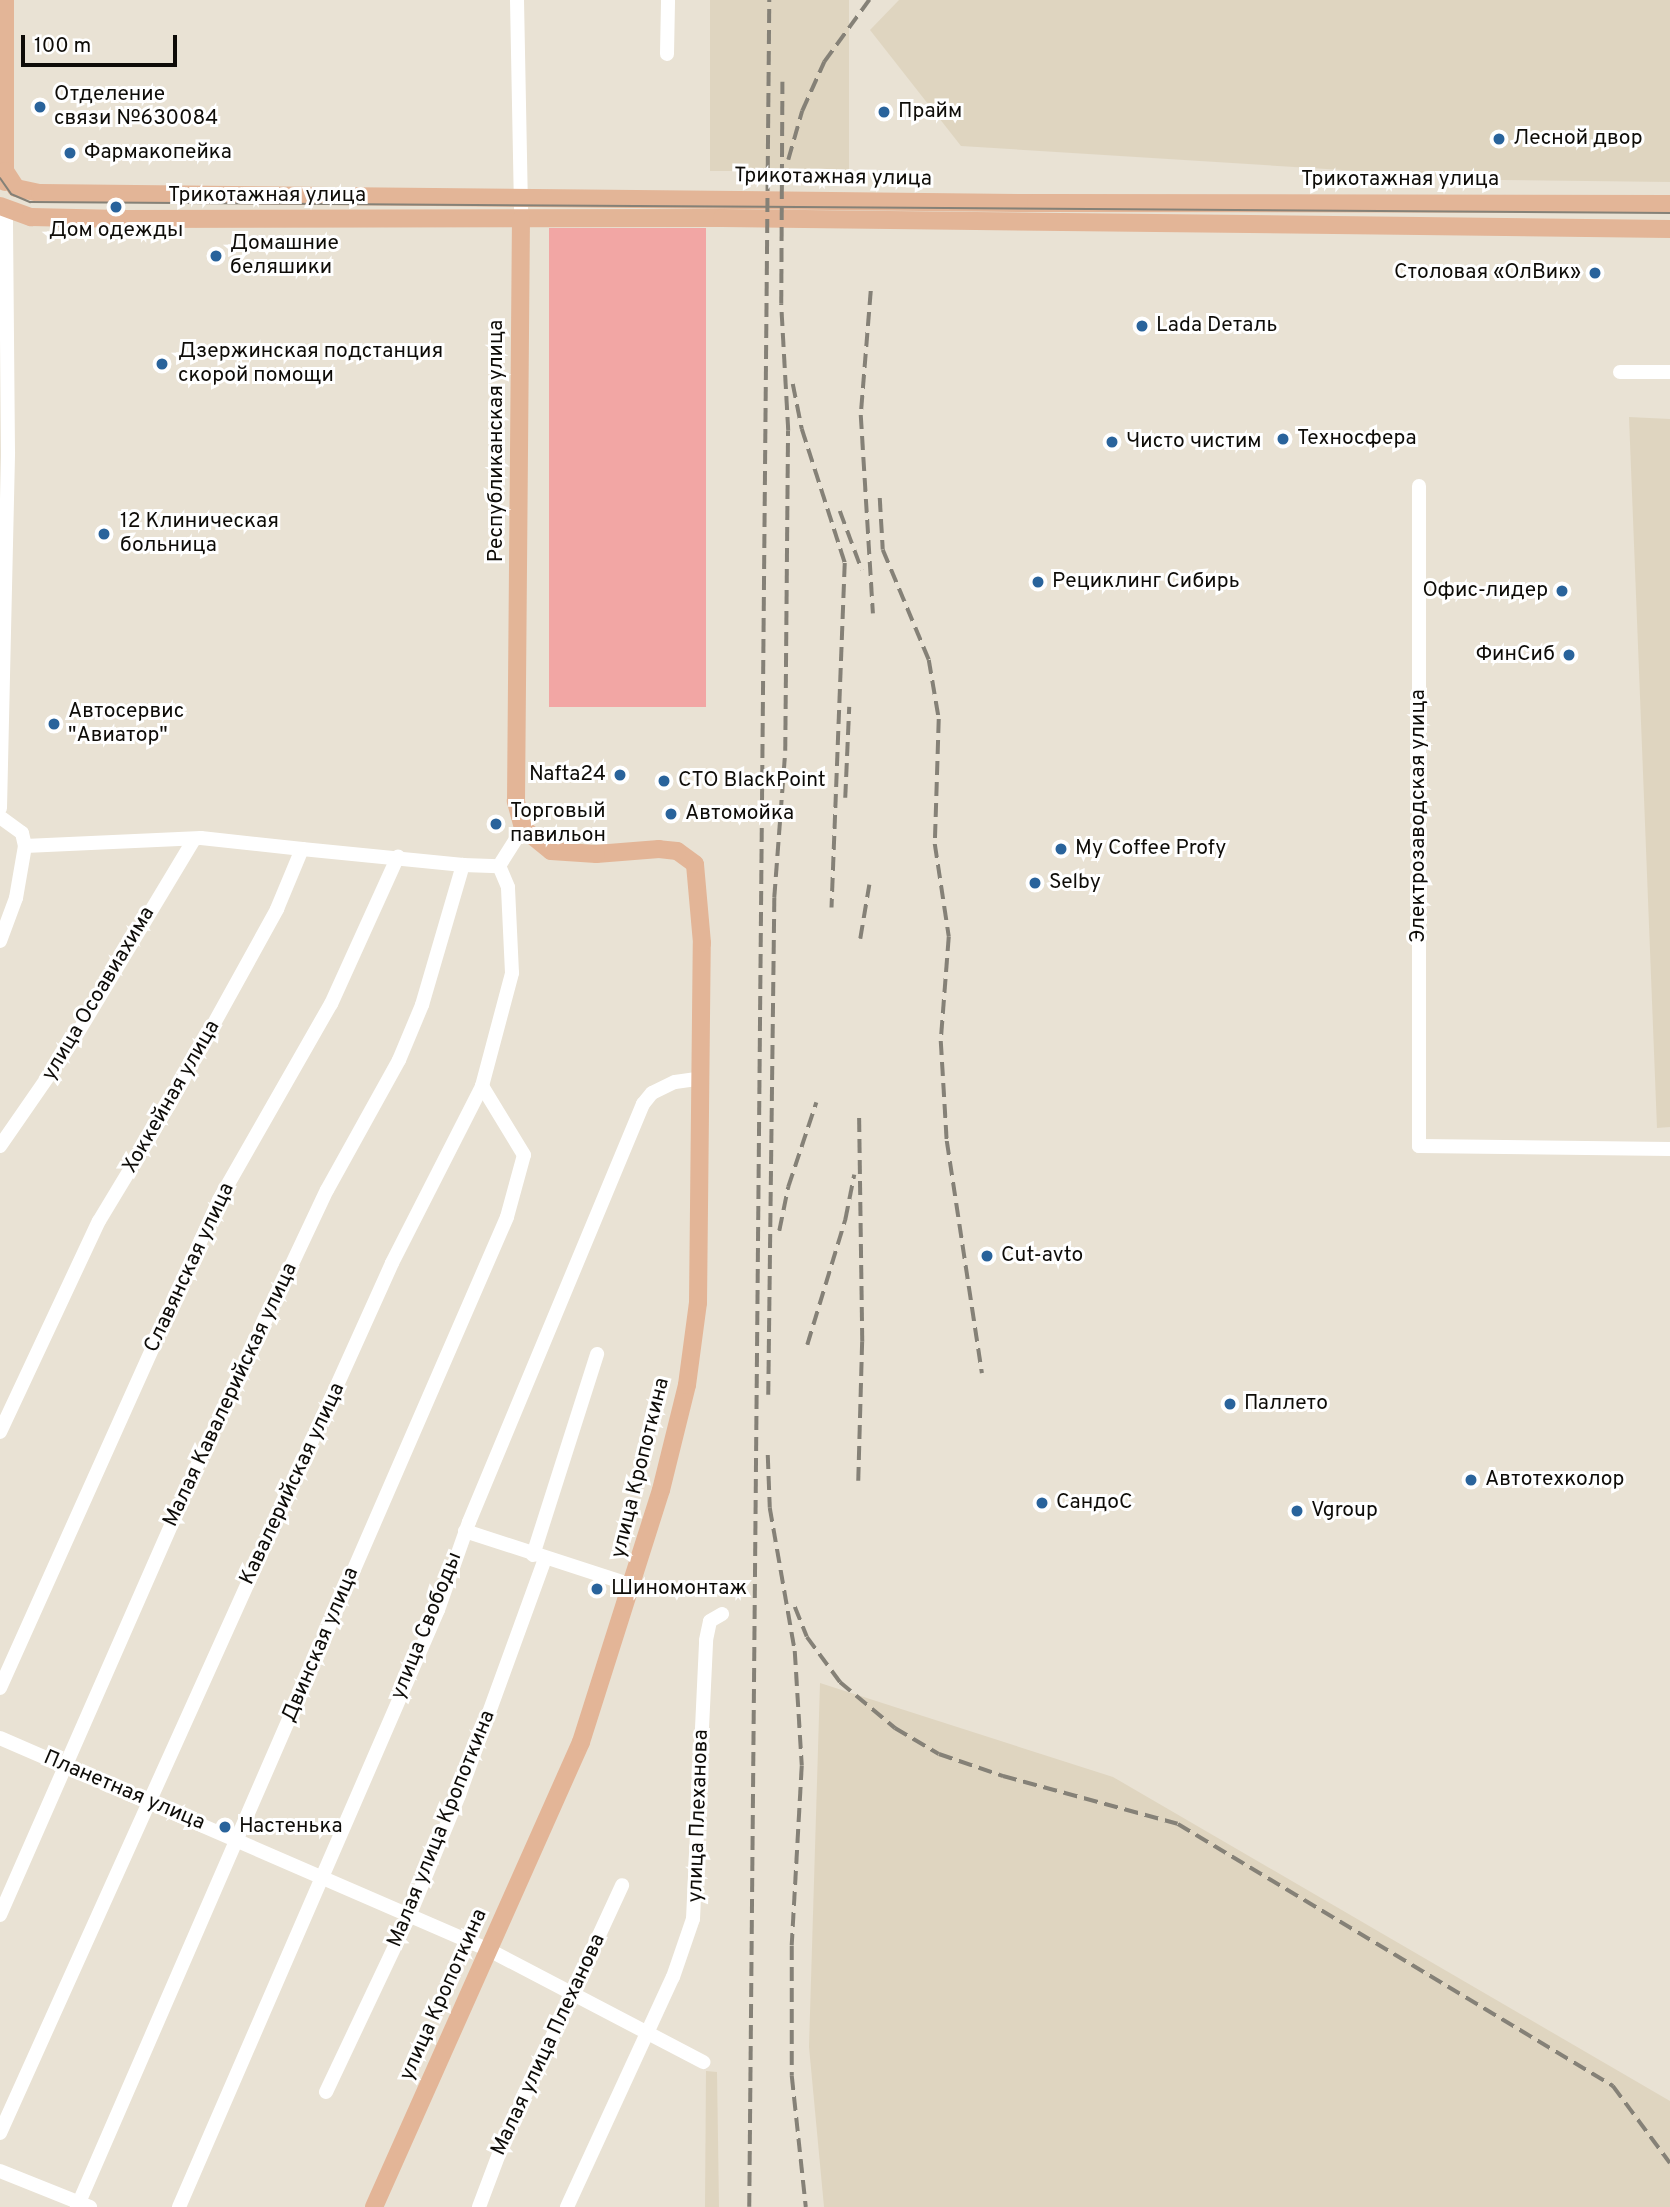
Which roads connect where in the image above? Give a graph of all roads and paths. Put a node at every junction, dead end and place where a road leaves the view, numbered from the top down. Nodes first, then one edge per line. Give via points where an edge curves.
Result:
1 (5, 0) edge
2 (517, 0) edge
3 (668, 0) edge
4 (667, 54) dead end
5 (3, 163) edge
6 (285, 196) junction
7 (521, 198) junction
8 (1670, 204) edge
9 (3, 209) edge
10 (288, 219) junction
11 (521, 219) junction
12 (1670, 229) edge
13 (1620, 372) dead end
14 (1670, 372) edge
15 (1419, 486) dead end
16 (0, 808) edge
17 (0, 817) edge
18 (523, 828) junction
19 (194, 838) junction
20 (25, 846) junction
21 (302, 849) junction
22 (398, 856) junction
23 (499, 866) junction
24 (462, 870) junction
25 (0, 941) edge
26 (702, 1078) junction
27 (482, 1086) junction
28 (0, 1146) edge
29 (1670, 1149) edge
30 (597, 1354) dead end
31 (0, 1432) edge
32 (465, 1531) junction
33 (539, 1557) junction
34 (634, 1586) junction
35 (722, 1614) dead end
36 (0, 1688) edge
37 (0, 1738) edge
38 (63, 1766) junction
39 (151, 1803) junction
40 (233, 1838) junction
41 (324, 1876) junction
42 (622, 1885) dead end
43 (410, 1914) junction
44 (0, 1915) edge
45 (489, 1950) junction
46 (572, 1992) junction
47 (648, 2031) junction
48 (703, 2062) dead end
49 (326, 2092) dead end
50 (0, 2133) edge
51 (0, 2171) edge
52 (82, 2206) edge
53 (179, 2207) edge
54 (374, 2207) edge
55 (479, 2207) edge
56 (567, 2207) edge

1 - 5 main road
2 - 7 street, Республиканская улица
3 - 4 street
5 - 6 main road, Трикотажная улица via 16,188 29,192
5 - 9 main road
6 - 7 main road, Трикотажная улица
6 - 10 main road via 276,210
7 - 8 main road, Трикотажная улица
7 - 11 street, Республиканская улица
9 - 10 main road, Трикотажная улица via 31,217
9 - 16 street via 8,426
10 - 11 main road, Трикотажная улица
11 - 12 main road, Трикотажная улица
11 - 18 main road, Республиканская улица via 515,786
13 - 14 street
15 - 29 street, Электрозаводская улица via 1419,1146
17 - 20 street via 22,833
18 - 23 street
18 - 26 main road, улица Кропоткина via 551,851 659,849 677,851 695,864 701,901
19 - 20 street
19 - 21 street
19 - 28 street, улица Осоавиахима via 74,1039
20 - 25 street via 16,898
21 - 22 street
21 - 31 street, Хоккейная улица via 271,920 99,1221
22 - 24 street
22 - 36 street, Славянская улица via 331,1004 219,1200
23 - 24 street
23 - 27 street, Кавалерийская улица via 508,887 512,973
24 - 38 street, Малая Кавалерийская улица via 422,1005 399,1060 327,1190
26 - 32 street, улица Свободы via 652,1093 643,1104
26 - 34 main road, улица Кропоткина via 698,1303 691,1362
27 - 39 street, Кавалерийская улица via 392,1264
27 - 40 street, Двинская улица via 524,1156 507,1217
30 - 33 street, Малая улица Кропоткина
32 - 33 street
32 - 41 street, улица Свободы via 438,1610
33 - 34 street
33 - 43 street, Малая улица Кропоткина via 459,1796
34 - 45 main road, улица Кропоткина via 581,1742
35 - 47 street, улица Плеханова via 710,1621 706,1640 697,1900 673,1977
37 - 38 street, Планетная улица
38 - 39 street, Планетная улица
38 - 44 street, Малая Кавалерийская улица
39 - 40 street, Планетная улица
39 - 50 street, Кавалерийская улица
40 - 41 street, Планетная улица
40 - 52 street, Двинская улица
41 - 43 street, Планетная улица
41 - 53 street, улица Свободы
42 - 46 street, Малая улица Плеханова
43 - 45 street, Планетная улица
43 - 49 street, Малая улица Кропоткина
45 - 46 street, Планетная улица
45 - 54 main road, улица Кропоткина
46 - 47 street, Планетная улица
46 - 55 street, Малая улица Плеханова via 502,2143
47 - 48 street, Планетная улица
47 - 56 street, улица Плеханова
51 - 52 street

